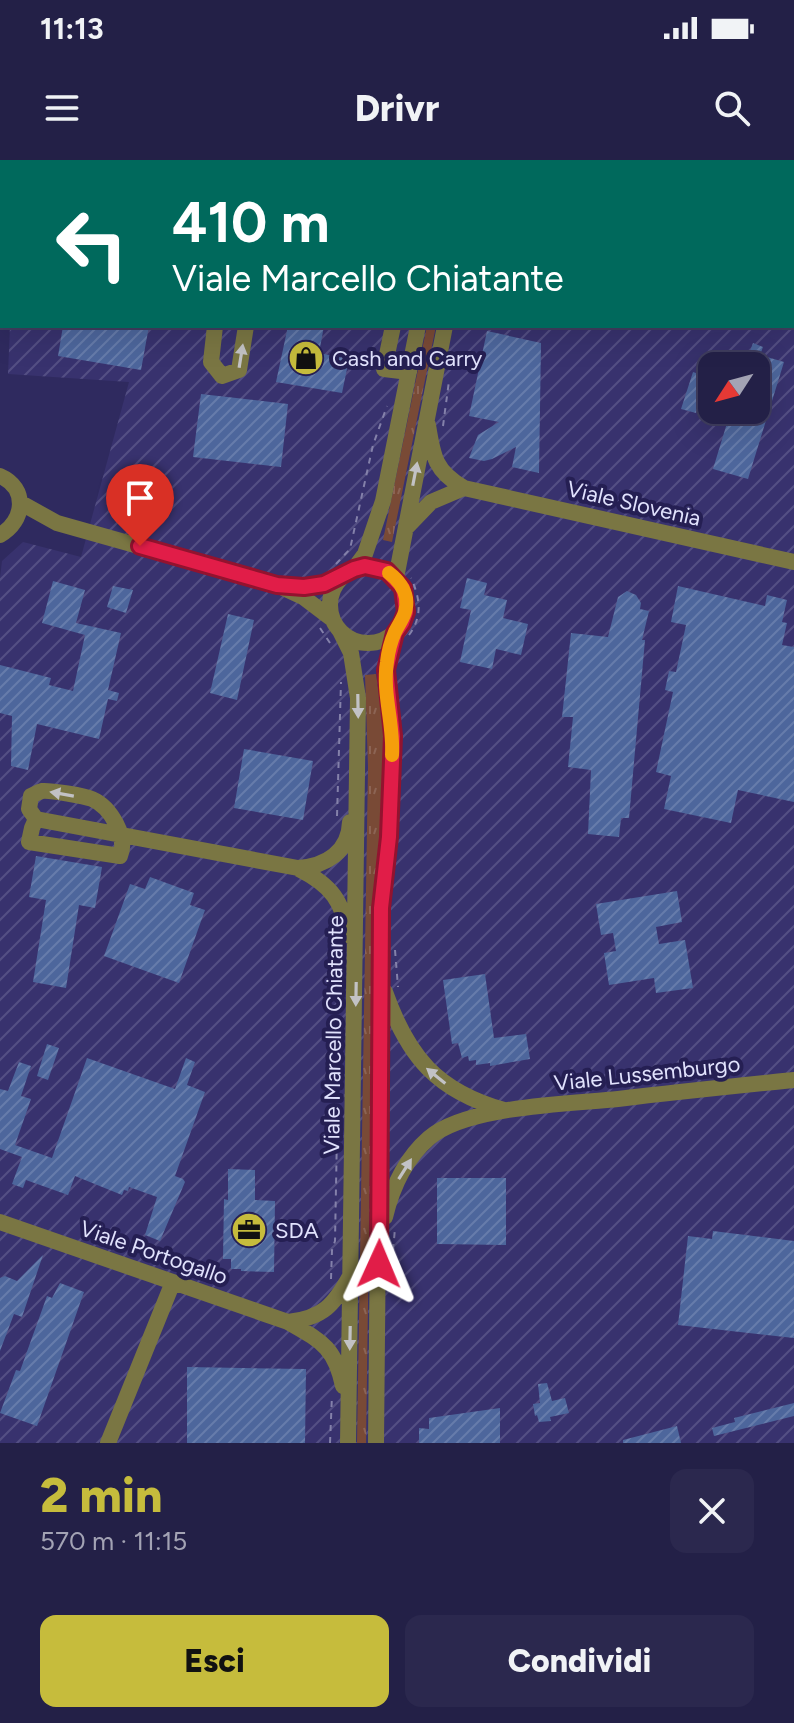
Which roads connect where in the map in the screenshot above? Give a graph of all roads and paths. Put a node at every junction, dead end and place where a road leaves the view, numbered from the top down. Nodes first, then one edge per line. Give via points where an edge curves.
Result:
1 (215, 328) edge
2 (246, 328) edge
3 (393, 328) edge
4 (418, 328) edge
5 (445, 328) edge
6 (409, 372) junction
7 (447, 376) dead end
8 (426, 414) junction
9 (441, 434) dead end
10 (2, 472) edge
11 (464, 488) junction
12 (21, 503) junction
13 (57, 523) junction
14 (9, 529) edge
15 (405, 529) junction
16 (0, 546) edge
17 (794, 562) edge
18 (347, 573) junction
19 (402, 575) junction
20 (277, 585) junction
21 (336, 625) junction
22 (400, 635) junction
23 (358, 765) junction
24 (36, 819) junction
25 (121, 835) junction
26 (298, 868) junction
27 (395, 944) dead end
28 (356, 954) junction
29 (381, 980) junction
30 (398, 990) dead end
31 (794, 1080) edge
32 (505, 1111) junction
33 (2, 1221) edge
34 (395, 1228) dead end
35 (379, 1242) junction
36 (392, 1270) dead end
37 (351, 1275) junction
38 (173, 1282) junction
39 (288, 1322) junction
40 (348, 1410) junction
41 (108, 1443) edge
42 (348, 1443) edge
43 (376, 1443) edge

1 -> 2 street via 211,362 222,376 239,370
3 - 6 street via 384,369
4 - 6 street
5 - 8 street, Viale Marcello Chiatante
6 - 18 street via 383,501 365,554
7 - 9 path
8 - 11 street via 438,466
15 -> 8 street, Viale Marcello Chiatante
10 - 12 street
11 - 15 street via 431,502
11 - 17 street, Viale Slovenia
12 - 13 street
12 - 14 street
13 - 14 street
13 - 20 street
14 - 16 street
15 - 19 street, Viale Marcello Chiatante
18 - 19 street via 376,567
18 - 20 street via 324,584
18 - 21 street via 330,596
19 - 22 street, Viale Marcello Chiatante via 406,612
19 - 22 path via 419,598 419,610 417,622
20 - 21 street via 303,597
21 - 22 street via 361,643
21 -> 23 street, Viale Marcello Chiatante via 356,671
22 - 29 street, Viale Marcello Chiatante via 386,670 393,736
23 - 26 street via 349,835 342,850 315,867
23 - 28 street, Viale Marcello Chiatante
24 - 25 street
25 -> 24 street via 93,799 44,790 31,796 29,809
24 - 25 street via 29,842 120,856
25 - 26 street
26 - 28 street via 315,877 343,908
27 - 30 path
28 -> 37 street, Viale Marcello Chiatante
32 -> 29 street, Viale Lussemburgo via 432,1075 402,1036
29 - 35 street, Viale Marcello Chiatante
31 - 32 street, Viale Lussemburgo
35 -> 32 street, Viale Lussemburgo via 393,1189 429,1137 452,1124
33 - 38 street, Viale Portogallo
34 - 36 path
35 - 43 street, Viale Marcello Chiatante
37 - 39 street via 329,1308
37 -> 40 street, Viale Marcello Chiatante
38 - 39 street, Viale Portogallo
38 - 41 street
39 - 40 street, Viale Portogallo via 332,1353
40 - 42 street, Viale Marcello Chiatante

